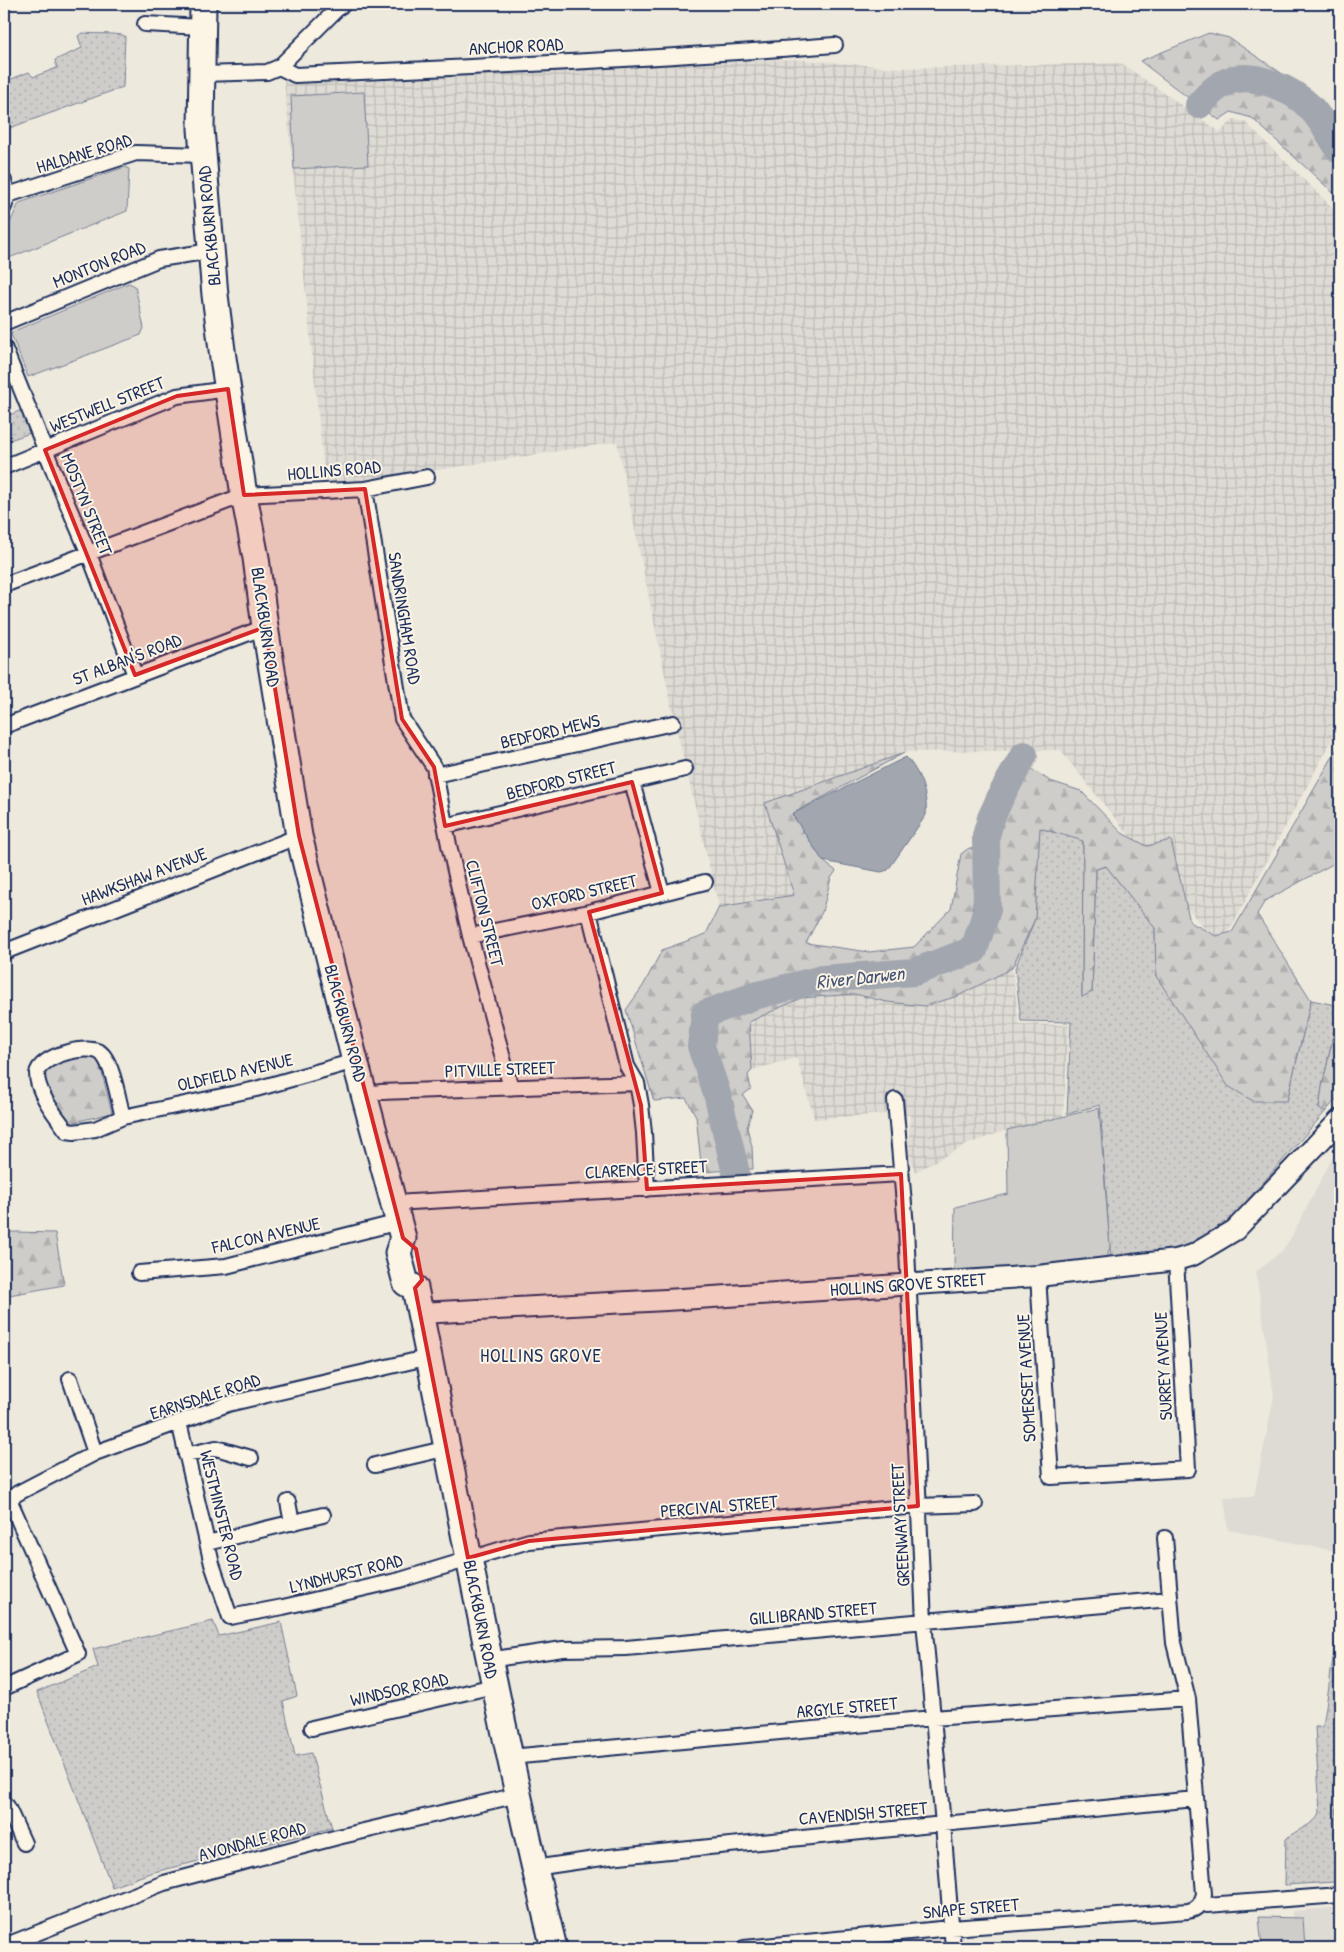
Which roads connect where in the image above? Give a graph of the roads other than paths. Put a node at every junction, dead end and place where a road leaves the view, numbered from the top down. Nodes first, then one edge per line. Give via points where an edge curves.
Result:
1 (344, 4) edge
2 (203, 15) edge
3 (145, 24) dead end
4 (836, 45) dead end
5 (279, 67) junction
6 (202, 74) junction
7 (203, 156) junction
8 (4, 181) edge
9 (6, 201) edge
10 (211, 251) junction
11 (4, 323) edge
12 (4, 347) edge
13 (228, 390) junction
14 (45, 450) junction
15 (4, 467) edge
16 (427, 477) dead end
17 (365, 489) junction
18 (244, 495) junction
19 (89, 554) junction
20 (4, 585) edge
21 (265, 627) junction
22 (135, 676) junction
23 (673, 722) dead end
24 (4, 726) edge
25 (420, 749) joint
26 (685, 769) dead end
27 (435, 775) junction
28 (632, 782) junction
29 (445, 826) junction
30 (299, 836) junction
31 (705, 882) dead end
32 (662, 893) junction
33 (589, 912) junction
34 (470, 936) junction
35 (4, 952) edge
36 (355, 1061) junction
37 (636, 1083) junction
38 (511, 1088) junction
39 (365, 1095) junction
40 (895, 1100) dead end
41 (123, 1117) junction
42 (1340, 1120) edge
43 (901, 1174) junction
44 (647, 1189) junction
45 (399, 1221) junction
46 (1176, 1260) junction
47 (139, 1273) dead end
48 (1038, 1276) junction
49 (908, 1285) junction
50 (420, 1313) junction
51 (430, 1357) junction
52 (70, 1379) dead end
53 (179, 1422) junction
54 (448, 1448) junction
55 (96, 1453) junction
56 (186, 1455) junction
57 (251, 1458) dead end
58 (375, 1465) dead end
59 (1052, 1477) joint
60 (6, 1501) edge
61 (288, 1502) dead end
62 (975, 1504) dead end
63 (918, 1506) junction
64 (323, 1515) dead end
65 (292, 1522) junction
66 (1165, 1538) dead end
67 (207, 1543) junction
68 (468, 1558) junction
69 (1170, 1599) junction
70 (230, 1617) joint
71 (924, 1622) junction
72 (488, 1660) junction
73 (494, 1686) junction
74 (4, 1688) edge
75 (1188, 1699) junction
76 (933, 1718) junction
77 (312, 1728) dead end
78 (510, 1757) junction
79 (518, 1795) junction
80 (1195, 1799) junction
81 (5, 1804) edge
82 (943, 1824) junction
83 (24, 1843) dead end
84 (534, 1868) junction
85 (1340, 1895) edge
86 (1200, 1904) junction
87 (951, 1928) junction
88 (4, 1946) edge
89 (554, 1948) edge
90 (744, 1948) edge
91 (952, 1948) edge

1 - 5 street
2 - 3 street
2 - 6 highway, BLACKBURN ROAD
4 - 5 street, ANCHOR ROAD via 713,55 295,75
5 - 6 street via 267,72
6 - 7 highway, BLACKBURN ROAD
7 - 9 street, HALDANE ROAD via 136,153 37,186
7 - 10 highway, BLACKBURN ROAD
8 - 9 street
10 - 11 street, MONTON ROAD via 159,259
10 - 13 highway, BLACKBURN ROAD
12 - 14 street, MOSTYN STREET
13 - 14 street, WESTWELL STREET via 177,396
13 - 18 highway, BLACKBURN ROAD
14 - 15 street, WESTWELL STREET
14 - 19 street, MOSTYN STREET
16 - 17 street, HOLLINS ROAD
17 - 18 street, HOLLINS ROAD
17 - 25 street, SANDRINGHAM ROAD via 402,719
18 - 19 street, HOLLINS ROAD
18 - 21 highway, BLACKBURN ROAD
19 - 20 street, HOLLINS ROAD
19 - 22 street, MOSTYN STREET
21 - 22 street, ST ALBAN'S ROAD
21 - 30 highway, BLACKBURN ROAD
22 - 24 street, ST ALBAN'S ROAD
23 - 27 street, BEDFORD MEWS
25 - 27 street, CLIFTON STREET via 434,768
26 - 28 street, BEDFORD STREET
27 - 29 street, CLIFTON STREET
28 - 29 street, BEDFORD STREET
28 - 32 street
29 - 34 street, CLIFTON STREET
30 - 35 street, HAWKSHAW AVENUE
30 - 36 highway, BLACKBURN ROAD
31 - 32 street, OXFORD STREET
32 - 33 street, OXFORD STREET
33 - 34 street, OXFORD STREET
33 - 37 street via 627,1066
34 - 38 street, CLIFTON STREET
36 - 39 highway, BLACKBURN ROAD
36 - 41 street, OLDFIELD AVENUE via 256,1089
37 - 38 street, PITVILLE STREET
37 - 44 street via 644,1133
38 - 39 street, PITVILLE STREET
39 - 45 highway, BLACKBURN ROAD
40 - 43 street, GREENWAY STREET
41 - 41 street, OLDFIELD AVENUE via 111,1072 103,1054 96,1050 86,1048 51,1058 37,1072 39,1085 51,1111 67,1131 95,1128
42 - 46 street, HOLLINS GROVE STREET via 1235,1230 1193,1255
43 - 44 street, CLARENCE STREET
43 - 49 street, GREENWAY STREET
44 - 45 street, CLARENCE STREET
45 - 47 street, FALCON AVENUE via 226,1266
45 - 50 highway, BLACKBURN ROAD via 398,1253 406,1283 415,1288
46 - 48 street, HOLLINS GROVE STREET
46 - 59 street, SURREY AVENUE via 1188,1469
48 - 49 street, HOLLINS GROVE STREET
48 - 59 street, SOMERSET AVENUE
49 - 50 street, HOLLINS GROVE STREET
49 - 63 street, GREENWAY STREET
50 - 51 highway, BLACKBURN ROAD
51 - 53 street, EARNSDALE ROAD via 228,1404
51 - 54 highway, BLACKBURN ROAD
52 - 55 street
53 - 55 street, EARNSDALE ROAD
53 - 56 street, WESTMINSTER ROAD
54 - 58 street
54 - 68 highway, BLACKBURN ROAD
55 - 60 street, EARNSDALE ROAD
56 - 57 street via 216,1448
56 - 67 street, WESTMINSTER ROAD
60 - 74 street via 78,1654
61 - 65 street
62 - 63 street, PERCIVAL STREET
63 - 68 street, PERCIVAL STREET via 529,1541
63 - 71 street, GREENWAY STREET
64 - 65 street
65 - 67 street
66 - 69 street
67 - 70 street, WESTMINSTER ROAD
68 - 70 street, LYNDHURST ROAD via 400,1580
68 - 72 highway, BLACKBURN ROAD
69 - 71 street, GILLIBRAND STREET
69 - 75 street via 1174,1643
71 - 72 street, GILLIBRAND STREET via 626,1648 563,1649
71 - 76 street, GREENWAY STREET
72 - 73 highway, BLACKBURN ROAD
73 - 77 street, WINDSOR ROAD
73 - 78 highway, BLACKBURN ROAD
75 - 76 street, ARGYLE STREET
75 - 80 street
76 - 78 street, ARGYLE STREET
76 - 82 street, GREENWAY STREET
78 - 79 highway, BLACKBURN ROAD
79 - 84 highway, BLACKBURN ROAD
79 - 88 street, AVONDALE ROAD via 338,1837 164,1883
80 - 82 street, CAVENDISH STREET
80 - 86 street via 1204,1894
81 - 83 street
82 - 84 street, CAVENDISH STREET via 629,1855
82 - 87 street, GREENWAY STREET
84 - 89 highway, BLACKBURN ROAD
85 - 86 street, SNAPE STREET
86 - 87 street, SNAPE STREET via 1195,1910 1188,1911
87 - 90 street, SNAPE STREET
87 - 91 street, GREENWAY STREET

